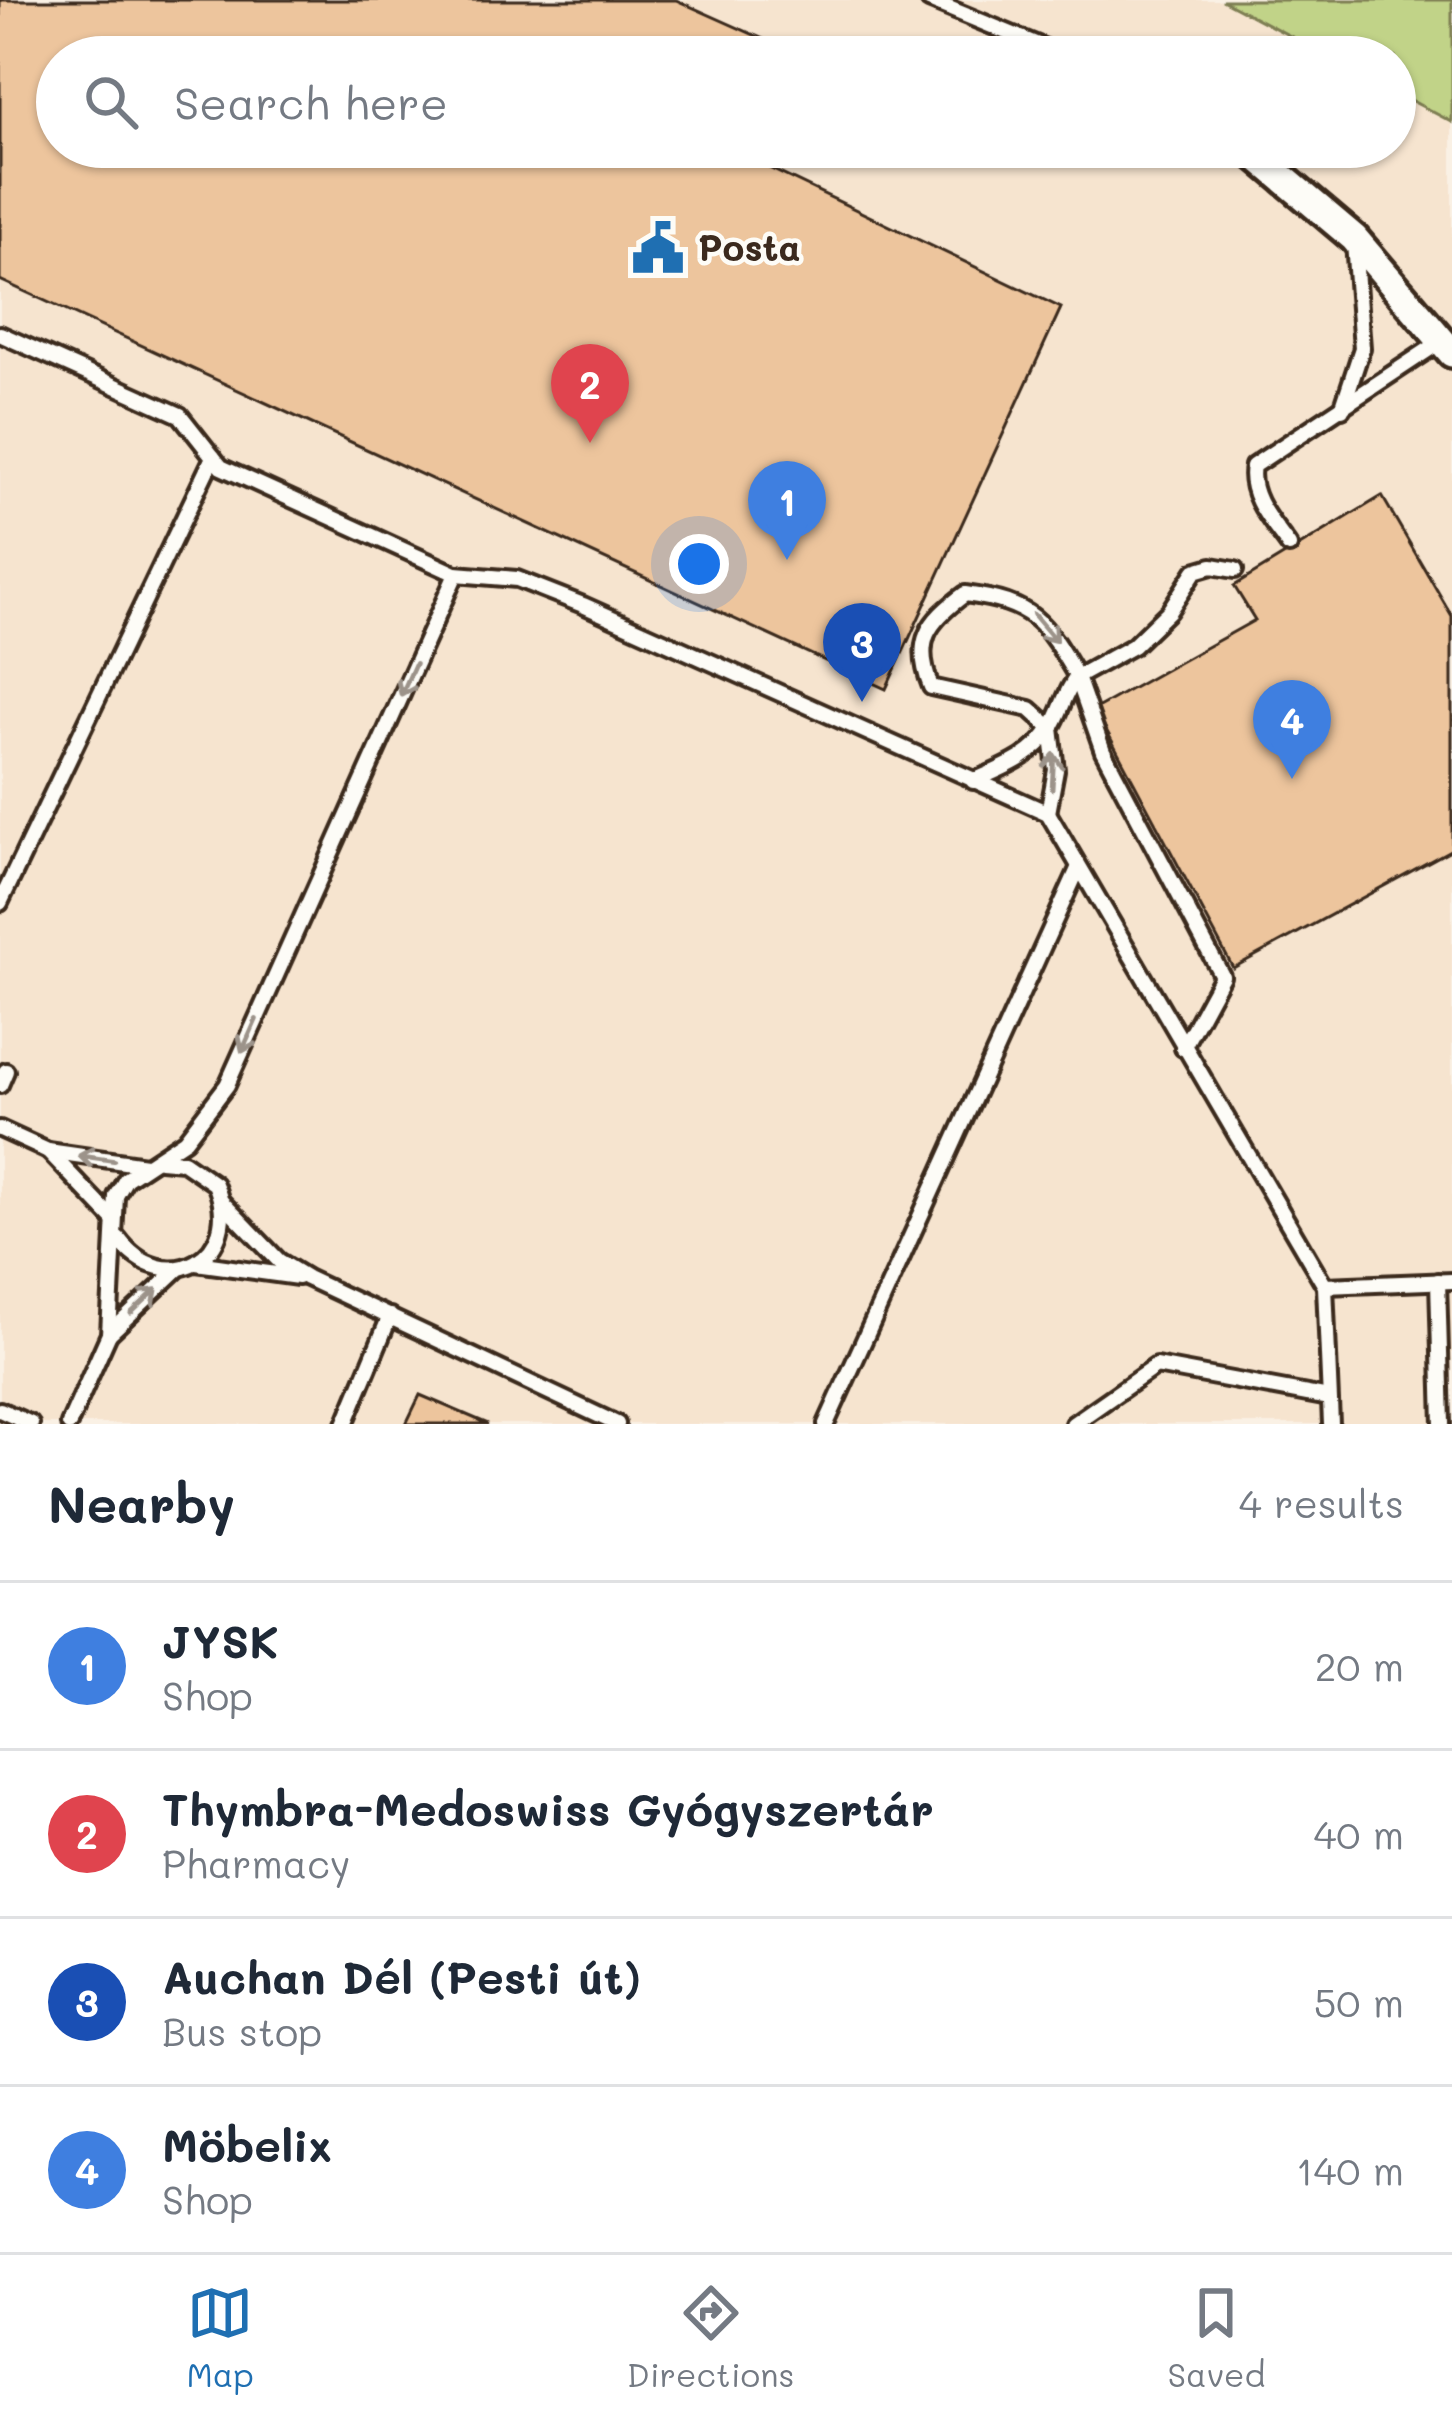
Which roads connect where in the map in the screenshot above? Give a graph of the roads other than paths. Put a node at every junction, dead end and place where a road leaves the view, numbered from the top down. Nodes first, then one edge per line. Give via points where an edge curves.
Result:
1 (929, 0) edge
2 (1016, 36) edge
3 (1271, 168) edge
4 (1354, 238) junction
5 (0, 334) edge
6 (1448, 347) edge
7 (1341, 411) junction
8 (213, 457) junction
9 (1289, 546) dead end
10 (1234, 570) dead end
11 (456, 574) junction
12 (1077, 677) junction
13 (1052, 728) junction
14 (973, 781) junction
15 (1048, 814) junction
16 (1078, 869) junction
17 (0, 904) edge
18 (1183, 1048) junction
19 (0, 1129) edge
20 (48, 1151) junction
21 (153, 1163) junction
22 (222, 1202) junction
23 (113, 1219) junction
24 (118, 1238) junction
25 (196, 1263) junction
26 (178, 1269) junction
27 (307, 1278) junction
28 (1445, 1281) edge
29 (1325, 1286) junction
30 (390, 1316) junction
31 (110, 1334) junction
32 (1329, 1398) junction
33 (0, 1411) edge
34 (31, 1424) edge
35 (69, 1424) edge
36 (345, 1424) edge
37 (617, 1424) edge
38 (826, 1424) edge
39 (1073, 1424) edge
40 (1331, 1424) edge
41 (1442, 1424) edge

1 - 2 lane
3 - 4 street
4 - 6 street
4 - 7 lane via 1361,348
5 - 8 lane via 180,415
6 - 7 lane
7 - 9 lane via 1253,466 1259,502
8 - 11 lane
8 - 17 lane
10 - 12 lane via 1196,571 1133,646
11 - 14 lane via 517,579 583,605
11 -> 21 lane via 227,1085 185,1140
12 - 13 lane
13 -> 12 lane via 1030,709 932,687 920,659 925,636 965,594 1004,599 1034,613
12 - 18 lane via 1103,751 1222,976
13 - 14 lane via 1027,756
15 -> 13 lane
14 - 15 lane
15 - 16 lane
16 - 18 lane
16 - 38 lane
18 - 29 lane
19 - 20 lane
21 -> 20 lane
20 - 23 lane
21 - 22 lane via 201,1170
21 - 23 lane via 126,1180
22 - 25 lane via 216,1243
22 - 27 lane
23 - 24 lane
24 - 26 lane via 147,1266
24 - 31 lane
25 - 26 lane
25 - 27 lane
31 -> 26 lane
27 - 30 lane
28 - 29 lane
28 - 41 lane
29 - 32 lane
30 - 36 lane
30 - 37 lane
31 - 35 lane
32 - 39 lane via 1156,1366
32 - 40 lane
33 - 34 lane

